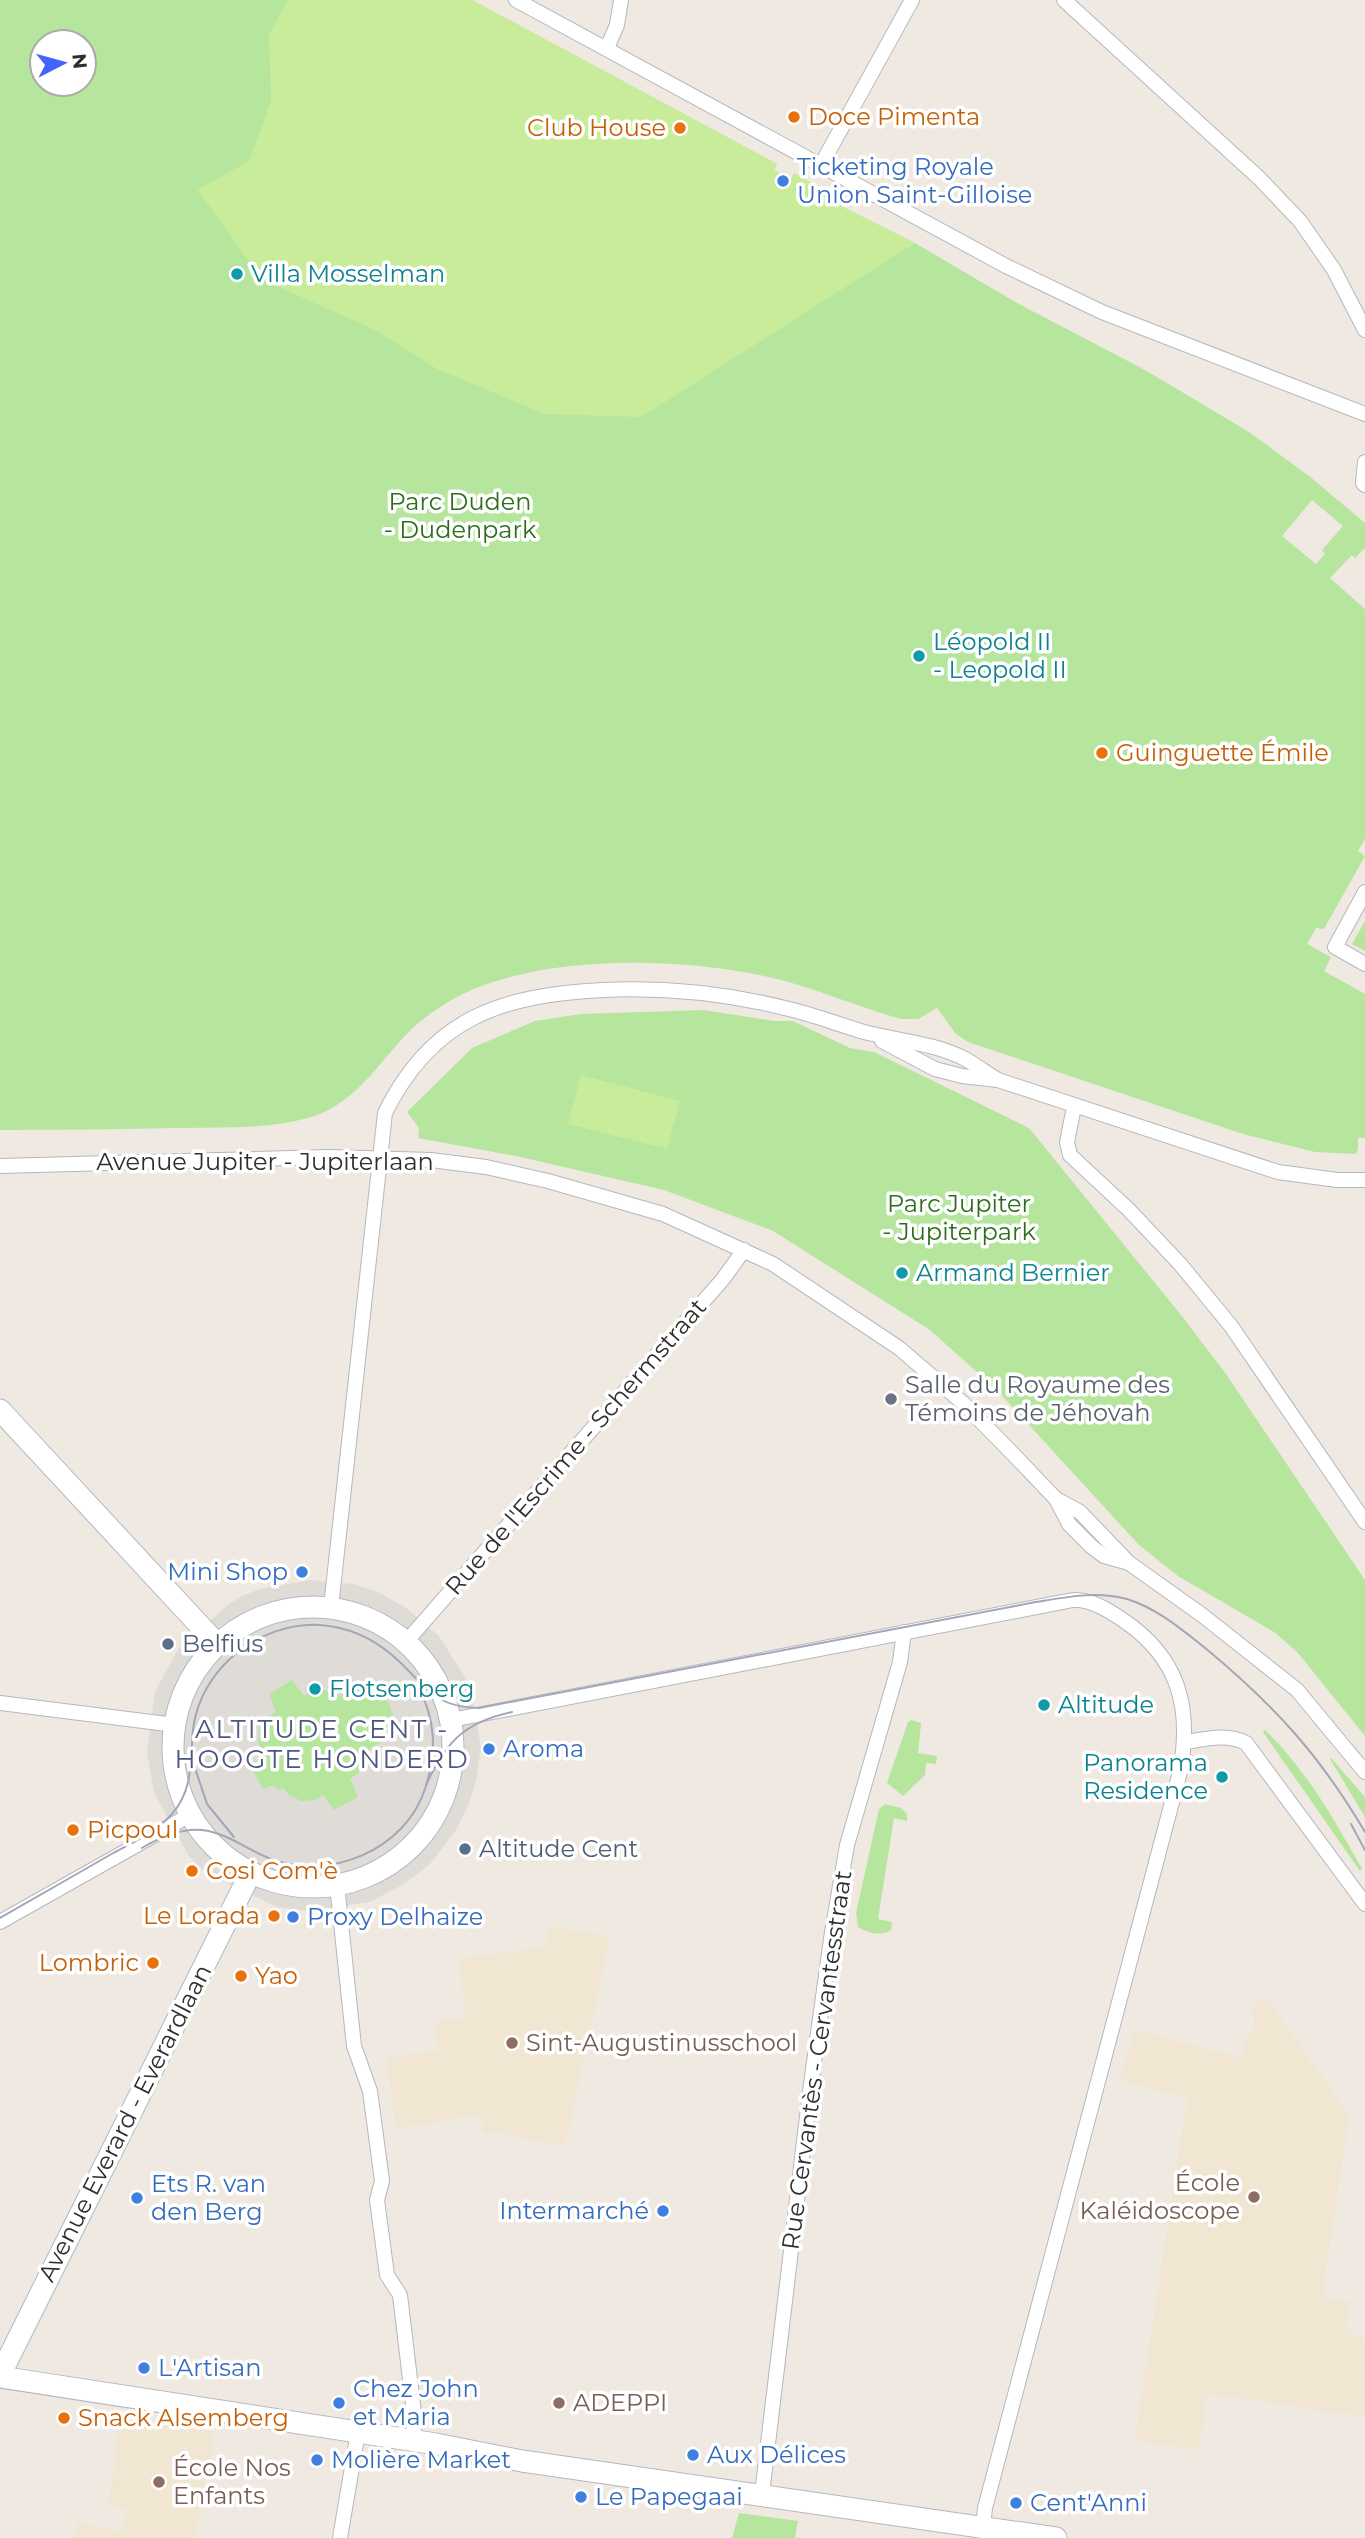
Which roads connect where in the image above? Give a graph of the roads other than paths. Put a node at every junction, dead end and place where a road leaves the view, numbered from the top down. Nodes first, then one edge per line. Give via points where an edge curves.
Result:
1 (516, 0) edge
2 (621, 0) edge
3 (912, 0) edge
4 (1064, 0) edge
5 (607, 48) junction
6 (821, 165) junction
7 (1365, 330) edge
8 (1365, 414) edge
9 (1365, 462) edge
10 (1365, 485) edge
11 (1365, 892) edge
12 (1365, 964) edge
13 (1074, 1107) junction
14 (380, 1157) junction
15 (0, 1166) edge
16 (1365, 1180) edge
17 (744, 1250) junction
18 (0, 1410) edge
19 (1365, 1522) edge
20 (331, 1607) junction
21 (904, 1632) junction
22 (407, 1642) junction
23 (217, 1644) junction
24 (0, 1703) edge
25 (451, 1720) junction
26 (175, 1726) junction
27 (1186, 1742) junction
28 (1365, 1772) edge
29 (190, 1815) junction
30 (251, 1872) junction
31 (337, 1885) junction
32 (1365, 1904) edge
33 (0, 1923) edge
34 (0, 2376) edge
35 (358, 2432) junction
36 (412, 2440) junction
37 (762, 2494) junction
38 (983, 2527) junction
39 (340, 2538) edge
40 (1056, 2538) edge

1 - 5 street
2 - 5 street
3 - 6 street
4 - 7 street via 1300,221 1334,270
5 - 6 street
6 - 8 street via 1101,312
9 - 10 street
11 - 12 street via 1335,947
13 - 14 street via 998,1080 965,1059 794,1010 686,991 575,991 514,1000 464,1022 440,1039 403,1079 385,1113
13 - 16 street via 1278,1172
13 - 19 street via 1067,1142 1070,1155 1172,1255 1231,1326
14 - 15 street, Avenue Jupiter - Jupiterlaan
14 - 17 street, Avenue Jupiter - Jupiterlaan via 465,1164 548,1181 663,1214
14 - 20 street
17 - 22 street, Rue de l'Escrime - Schermstraat
17 - 28 street, Avenue Jupiter - Jupiterlaan via 899,1348 963,1403 1056,1499 1080,1512 1129,1563 1297,1690
18 - 23 street
20 - 22 street via 353,1612
20 - 23 street via 269,1614
21 - 25 street
21 - 27 street via 1085,1600 1151,1640 1170,1668 1181,1699
21 - 37 street, Rue Cervantès - Cervantesstraat via 900,1662 847,1845 832,1932
22 - 25 street via 442,1692
23 - 26 street via 193,1676
24 - 26 street
25 - 31 street via 448,1782 430,1826 402,1856
26 - 29 street via 175,1779
27 - 32 street via 1220,1737 1246,1742
27 - 38 street
29 - 30 street via 209,1841
29 - 33 street
30 - 31 street via 295,1886
30 - 34 street, Avenue Everard - Everardlaan
31 - 36 street via 354,2046 370,2091 382,2180 377,2200 387,2275 400,2295 415,2421
34 - 35 street
35 - 36 street
35 - 39 street
36 - 37 street via 522,2461
37 - 38 street
38 - 40 street

